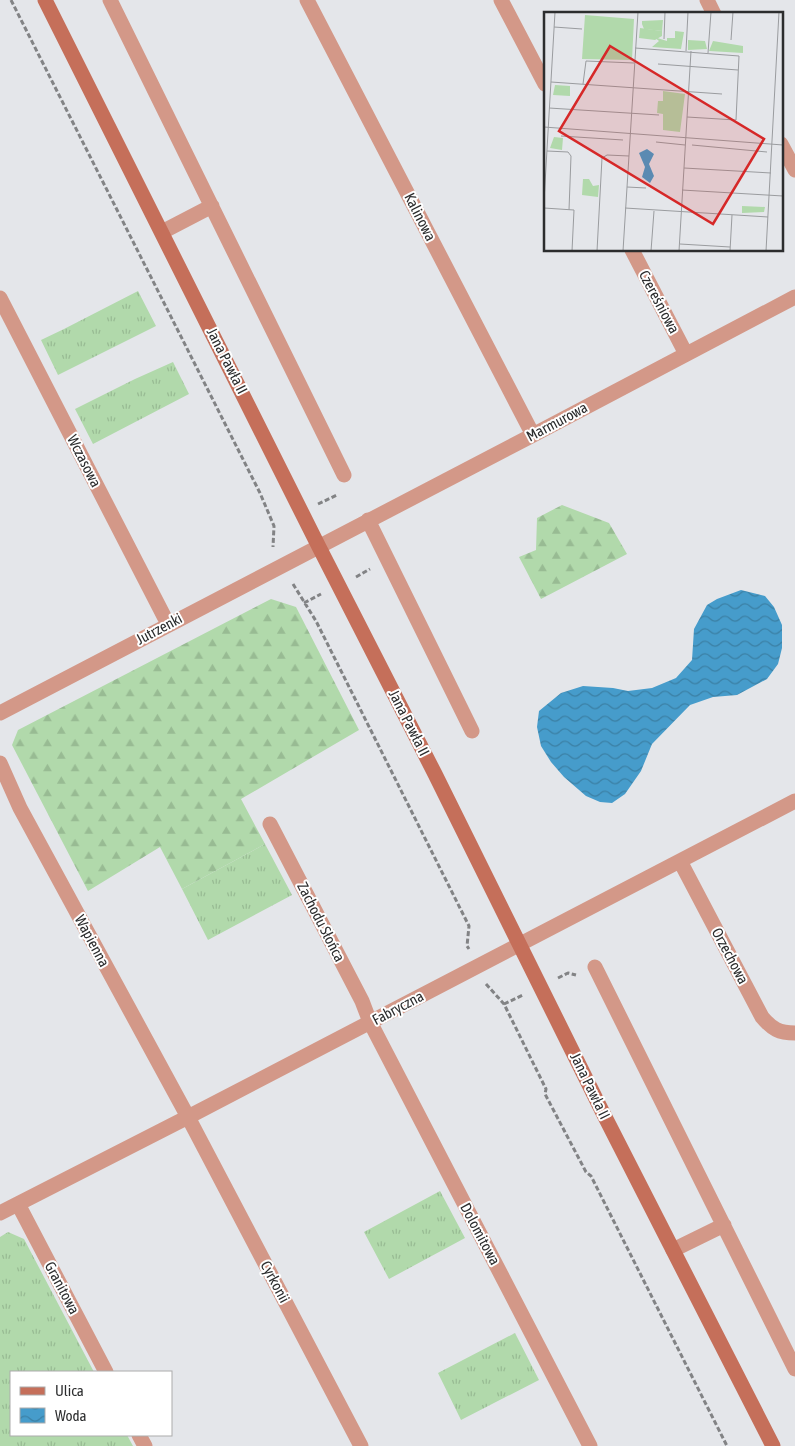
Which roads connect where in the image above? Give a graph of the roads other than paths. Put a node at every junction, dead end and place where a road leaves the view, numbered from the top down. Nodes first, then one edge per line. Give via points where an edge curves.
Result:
1 (45, 0) edge
2 (110, 0) edge
3 (307, 0) edge
4 (501, 0) edge
5 (707, 0) edge
6 (713, 12) edge
7 (544, 82) edge
8 (782, 146) edge
9 (795, 170) edge
10 (212, 206) junction
11 (162, 232) junction
12 (633, 251) edge
13 (795, 297) edge
14 (0, 298) edge
15 (686, 354) junction
16 (533, 435) junction
17 (348, 481) road end
18 (368, 520) junction
19 (319, 547) junction
20 (168, 624) junction
21 (0, 713) edge
22 (472, 731) dead end
23 (0, 763) edge
24 (795, 801) edge
25 (270, 824) dead end
26 (680, 861) junction
27 (519, 944) junction
28 (595, 967) dead end
29 (370, 1022) junction
30 (795, 1032) edge
31 (188, 1117) junction
32 (18, 1204) junction
33 (0, 1213) edge
34 (724, 1225) junction
35 (673, 1250) junction
36 (795, 1369) edge
37 (105, 1371) edge
38 (361, 1446) edge
39 (590, 1446) edge
40 (773, 1446) edge

1 - 11 street, Jana Pawła II
2 - 10 street
3 - 16 street, Kalinowa
4 - 7 street
5 - 6 street
8 - 9 street
10 - 11 street
10 - 17 street
11 - 19 street, Jana Pawła II
12 - 15 street, Czereśniowa
13 - 15 street, Marmurowa
14 - 20 street, Wczasowa
15 - 16 street, Marmurowa
16 - 18 street, Marmurowa
18 - 19 street, Marmurowa
18 - 22 street
19 - 20 street, Jutrzenki
19 - 27 street, Jana Pawła II
20 - 21 street, Jutrzenki
23 - 31 street, Wapienna via 20,808
24 - 26 street, Fabryczna
25 - 29 street, Zachodu Słońca
26 - 27 street, Fabryczna
26 - 30 street, Orzechowa via 762,1017 776,1030
27 - 29 street, Fabryczna
27 - 35 street, Jana Pawła II
28 - 34 street
29 - 31 street, Fabryczna
29 - 39 street, Dolomitowa
31 - 32 street, Fabryczna
31 - 38 street, Cyrkonii
32 - 33 street, Fabryczna
32 - 37 street, Granitowa
34 - 35 street
34 - 36 street
35 - 40 street, Jana Pawła II

